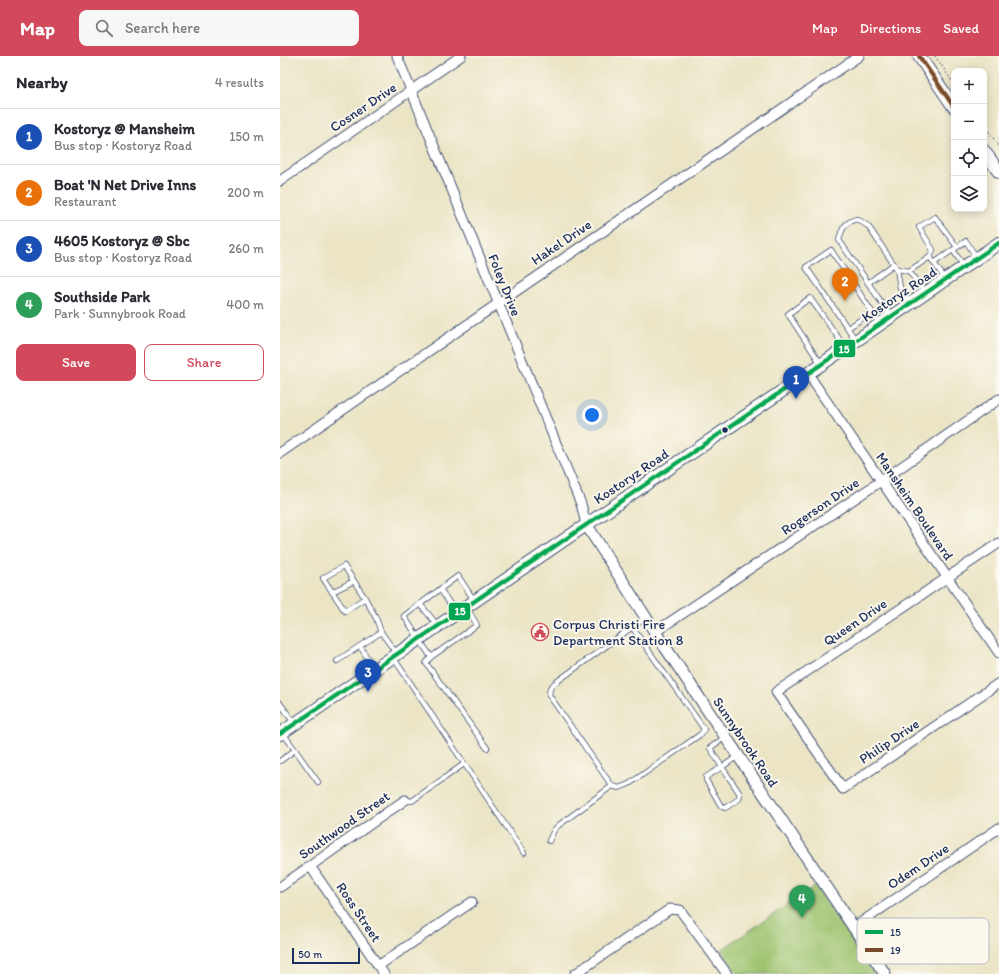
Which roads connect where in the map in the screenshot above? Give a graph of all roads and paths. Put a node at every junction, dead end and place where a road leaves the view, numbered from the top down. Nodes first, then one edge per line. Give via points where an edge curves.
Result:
1 (397, 56) edge
2 (461, 56) edge
3 (859, 56) edge
4 (920, 56) edge
5 (935, 56) edge
6 (951, 80) edge
7 (411, 91) junction
8 (952, 104) edge
9 (987, 129) edge
10 (999, 146) edge
11 (987, 154) edge
12 (999, 172) edge
13 (280, 181) edge
14 (999, 243) edge
15 (955, 249) junction
16 (930, 257) junction
17 (977, 258) junction
18 (934, 263) junction
19 (894, 264) junction
20 (964, 267) junction
21 (897, 269) junction
22 (909, 272) junction
23 (946, 280) junction
24 (868, 283) junction
25 (925, 294) junction
26 (497, 303) junction
27 (910, 304) junction
28 (872, 312) junction
29 (891, 317) junction
30 (880, 324) junction
31 (848, 328) junction
32 (856, 341) junction
33 (846, 348) junction
34 (822, 364) junction
35 (808, 374) junction
36 (999, 399) edge
37 (280, 453) edge
38 (882, 481) junction
39 (586, 524) junction
40 (999, 543) edge
41 (947, 577) junction
42 (354, 580) junction
43 (440, 589) junction
44 (332, 592) junction
45 (365, 598) junction
46 (420, 604) junction
47 (466, 607) junction
48 (645, 618) junction
49 (438, 626) junction
50 (632, 627) junction
51 (381, 632) junction
52 (654, 632) junction
53 (419, 639) junction
54 (360, 646) junction
55 (999, 653) edge
56 (395, 656) junction
57 (431, 657) junction
58 (337, 661) dead end
59 (374, 669) junction
60 (999, 683) edge
61 (280, 703) edge
62 (295, 724) junction
63 (282, 733) edge
64 (725, 737) junction
65 (811, 740) joint
66 (487, 748) dead end
67 (296, 750) junction
68 (738, 756) junction
69 (280, 761) edge
70 (464, 764) junction
71 (722, 766) junction
72 (318, 782) dead end
73 (612, 786) junction
74 (405, 800) joint
75 (999, 828) edge
76 (550, 841) dead end
77 (524, 853) dead end
78 (310, 866) junction
79 (280, 887) edge
80 (472, 902) dead end
81 (868, 918) edge
82 (857, 925) edge
83 (853, 928) junction
84 (857, 934) edge
85 (878, 964) edge
86 (378, 966) junction
87 (384, 974) edge
88 (575, 974) edge
89 (727, 974) edge
90 (885, 974) edge

1 - 7 street, Foley Drive
2 - 7 street, Cosner Drive
3 - 26 street, Hakel Drive
4 - 8 main road
5 - 6 path
7 - 13 street, Cosner Drive
7 - 26 street, Foley Drive
9 - 10 path
11 - 12 main road
14 - 17 main road, Kostoryz Road
15 - 16 lane via 935,217 919,227 933,250
15 - 17 lane via 966,241
15 - 18 lane
15 - 20 lane
16 - 18 lane
16 - 22 lane
17 - 20 main road, Kostoryz Road
18 - 23 lane
19 - 21 lane
19 - 24 lane
19 - 24 lane via 868,226 857,219 846,224 841,230 839,240
20 - 23 main road, Kostoryz Road
21 - 22 lane
21 - 27 lane via 900,288
22 - 25 lane
23 - 25 main road, Kostoryz Road
24 - 29 lane
25 - 27 main road, Kostoryz Road
26 - 37 street, Hakel Drive
26 - 39 street, Foley Drive via 581,504
27 - 29 main road, Kostoryz Road
28 - 30 lane
28 - 31 lane
28 - 31 lane via 831,250 806,267
29 - 30 main road, Kostoryz Road
30 - 32 main road, Kostoryz Road
31 - 32 lane
32 - 33 main road, Kostoryz Road
33 - 34 main road, Kostoryz Road
33 - 34 lane via 810,298 788,314
34 - 35 main road, Kostoryz Road
35 - 38 street, Mansheim Boulevard
35 - 39 main road, Kostoryz Road
36 - 38 street, Rogerson Drive
38 - 41 street, Mansheim Boulevard
38 - 52 street, Rogerson Drive
39 - 47 main road, Kostoryz Road
39 - 48 street, Sunnybrook Road
40 - 41 street, Queen Drive
41 - 55 street, Mansheim Boulevard
41 - 65 street, Queen Drive via 776,692
42 - 44 lane
42 - 44 lane via 344,566 323,578
42 - 45 lane
43 - 46 lane
43 - 47 lane
43 - 47 lane via 458,576
44 - 45 lane via 344,611
45 - 51 lane
46 - 49 lane
46 - 53 lane via 404,616
47 - 49 main road, Kostoryz Road
47 - 57 lane via 477,625
48 - 50 lane
48 - 52 street, Sunnybrook Road
49 - 53 main road, Kostoryz Road
50 - 73 lane via 555,683 550,688 549,695
50 - 73 lane via 704,729 702,734 629,784 619,788
51 - 54 lane
51 - 56 lane
52 - 64 street, Sunnybrook Road
53 - 56 main road, Kostoryz Road
53 - 57 lane
54 - 58 lane
54 - 59 lane
56 - 59 main road, Kostoryz Road
56 - 70 lane
57 - 66 lane via 426,663
59 - 62 main road, Kostoryz Road
60 - 65 street, Philip Drive via 843,789
61 - 62 lane
62 - 63 main road, Kostoryz Road
63 - 67 lane
64 - 68 street, Sunnybrook Road
64 - 71 lane via 710,748
67 - 69 lane
67 - 72 lane
68 - 71 lane
68 - 83 street, Sunnybrook Road
70 - 74 lane via 412,801
70 - 77 lane
71 - 71 lane via 740,794 739,798 725,808 721,806 706,780 706,777
73 - 76 lane via 558,825
74 - 78 street, Southwood Street
75 - 81 street, Odem Drive
78 - 79 street, Southwood Street
78 - 86 street, Ross Street
80 - 86 street
82 - 83 street, Odem Drive
83 - 84 street, Sunnybrook Road
85 - 90 street, Sunnybrook Road
86 - 87 street, Ross Street
88 - 89 street via 670,909 676,908

